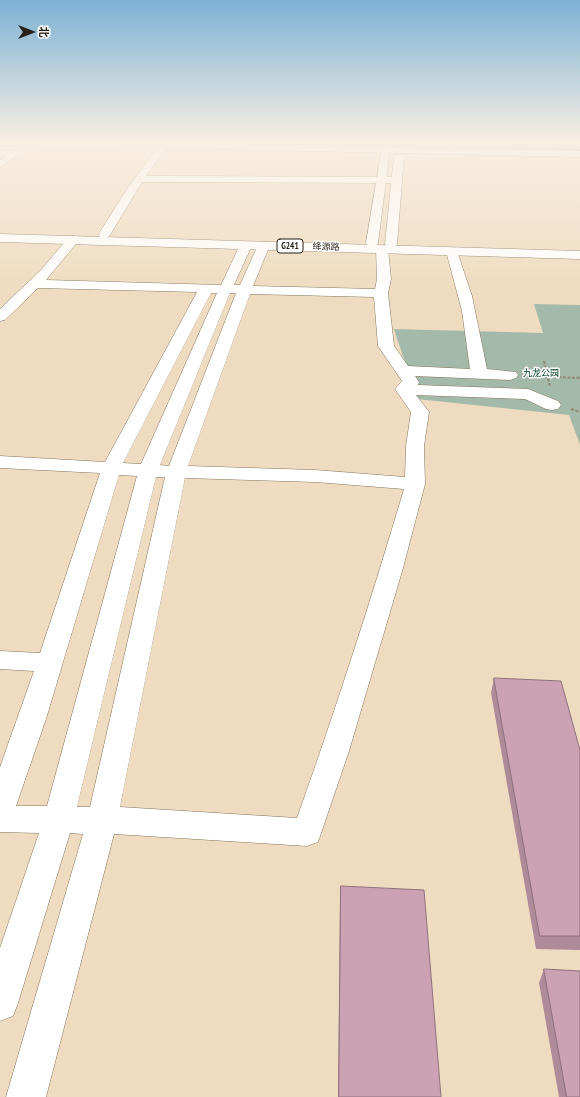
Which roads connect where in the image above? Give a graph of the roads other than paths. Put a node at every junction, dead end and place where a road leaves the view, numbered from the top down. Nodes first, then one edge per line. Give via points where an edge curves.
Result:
1 (130, 193) edge
2 (381, 193) edge
3 (394, 193) edge
4 (0, 232) edge
5 (104, 236) junction
6 (0, 238) edge
7 (73, 240) junction
8 (255, 245) junction
9 (382, 245) junction
10 (580, 250) edge
11 (452, 251) junction
12 (580, 255) edge
13 (34, 284) junction
14 (225, 289) junction
15 (381, 292) junction
16 (0, 317) edge
17 (479, 373) junction
18 (510, 375) road end
19 (403, 380) junction
20 (552, 405) dead end
21 (0, 462) edge
22 (111, 468) junction
23 (148, 470) junction
24 (176, 472) junction
25 (415, 484) junction
26 (0, 660) edge
27 (50, 663) junction
28 (0, 807) edge
29 (0, 819) edge
30 (59, 820) junction
31 (102, 821) junction
32 (0, 1003) edge
33 (26, 1097) edge

1 - 5 main road
2 - 9 main road
3 - 9 main road
4 - 5 main road, 绛源路 / G241
5 - 9 main road, 绛源路 / G241
6 - 7 main road, 绛源路 / G241
7 - 8 main road, 绛源路 / G241
7 - 13 main road
8 - 9 main road, 绛源路 / G241
8 - 14 main road
9 - 10 main road, 绛源路 / G241
9 - 11 main road, 绛源路 / G241
9 - 15 main road via 384,279
11 - 12 main road, 绛源路 / G241
11 - 17 main road via 474,332
13 - 14 main road
13 - 16 main road
14 - 15 main road
14 - 22 main road
14 - 23 main road
14 - 24 main road
15 - 19 main road via 386,346
17 - 18 main road
17 - 19 main road
19 - 20 main road via 528,394
19 - 25 main road via 420,412 415,446
21 - 22 main road
22 - 23 main road
22 - 27 main road
23 - 24 main road
23 - 30 main road
24 - 25 main road via 315,476
24 - 31 main road
25 - 31 main road via 390,575 307,832
26 - 27 main road
27 - 28 main road
29 - 30 main road
30 - 31 main road
30 - 32 main road
31 - 33 main road

